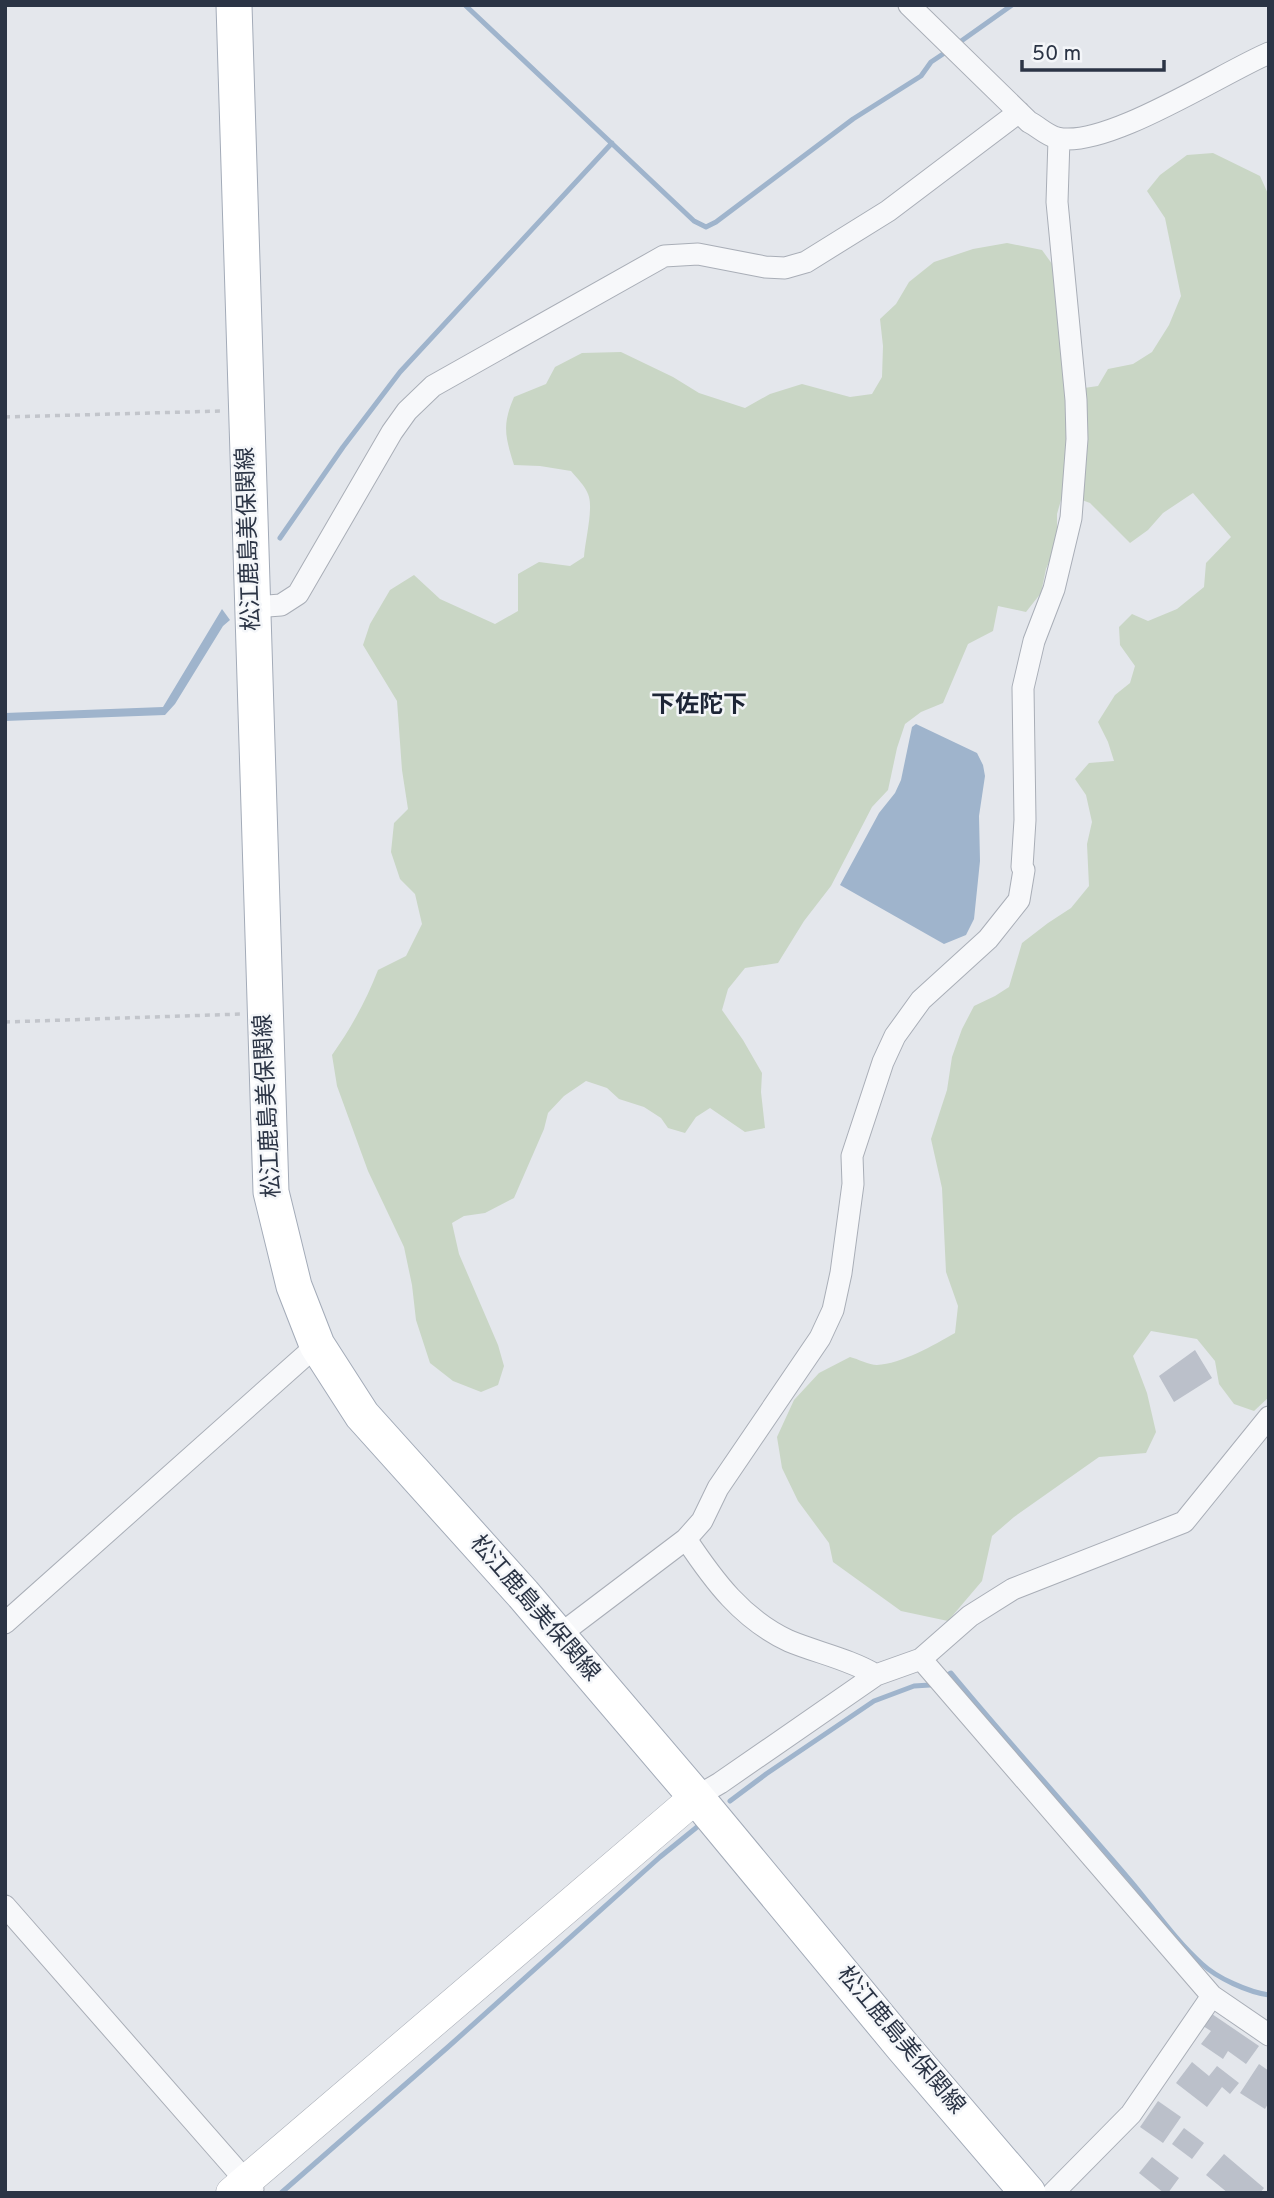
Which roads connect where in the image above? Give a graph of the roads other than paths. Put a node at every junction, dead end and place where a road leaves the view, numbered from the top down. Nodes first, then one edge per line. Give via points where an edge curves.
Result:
1 (234, 5) edge
2 (909, 5) edge
3 (1269, 53) edge
4 (1019, 112) junction
5 (1059, 139) junction
6 (254, 607) junction
7 (317, 1345) junction
8 (1269, 1417) edge
9 (686, 1539) junction
10 (5, 1623) edge
11 (558, 1636) junction
12 (921, 1659) junction
13 (876, 1675) junction
14 (696, 1797) junction
15 (5, 1906) edge
16 (1212, 1996) junction
17 (1269, 2035) edge
18 (244, 2189) edge
19 (1028, 2193) edge
20 (1053, 2193) edge

1 - 6 main road, 松江鹿島美保関線
2 - 4 street
3 - 5 street via 1121,127
4 - 5 street
4 - 6 street via 888,211 806,262 785,268 698,254 664,256 433,386 392,432 298,594 281,605
5 - 9 street via 1057,202 1077,439 1071,518 1023,688 1025,820 1019,900 988,939 920,1000 895,1036 852,1156 853,1184 833,1310 820,1338
6 - 7 main road, 松江鹿島美保関線 via 271,1192 294,1286
7 - 10 street
7 - 11 main road, 松江鹿島美保関線 via 362,1415
8 - 12 street via 1184,1522 1013,1589 970,1616
9 - 11 street
9 - 13 street via 729,1598 754,1621 789,1641
11 - 14 main road, 松江鹿島美保関線
12 - 13 street
12 - 16 street
13 - 14 street
14 - 18 street
14 - 19 main road, 松江鹿島美保関線
15 - 18 street
16 - 17 street
16 - 20 street via 1132,2114

